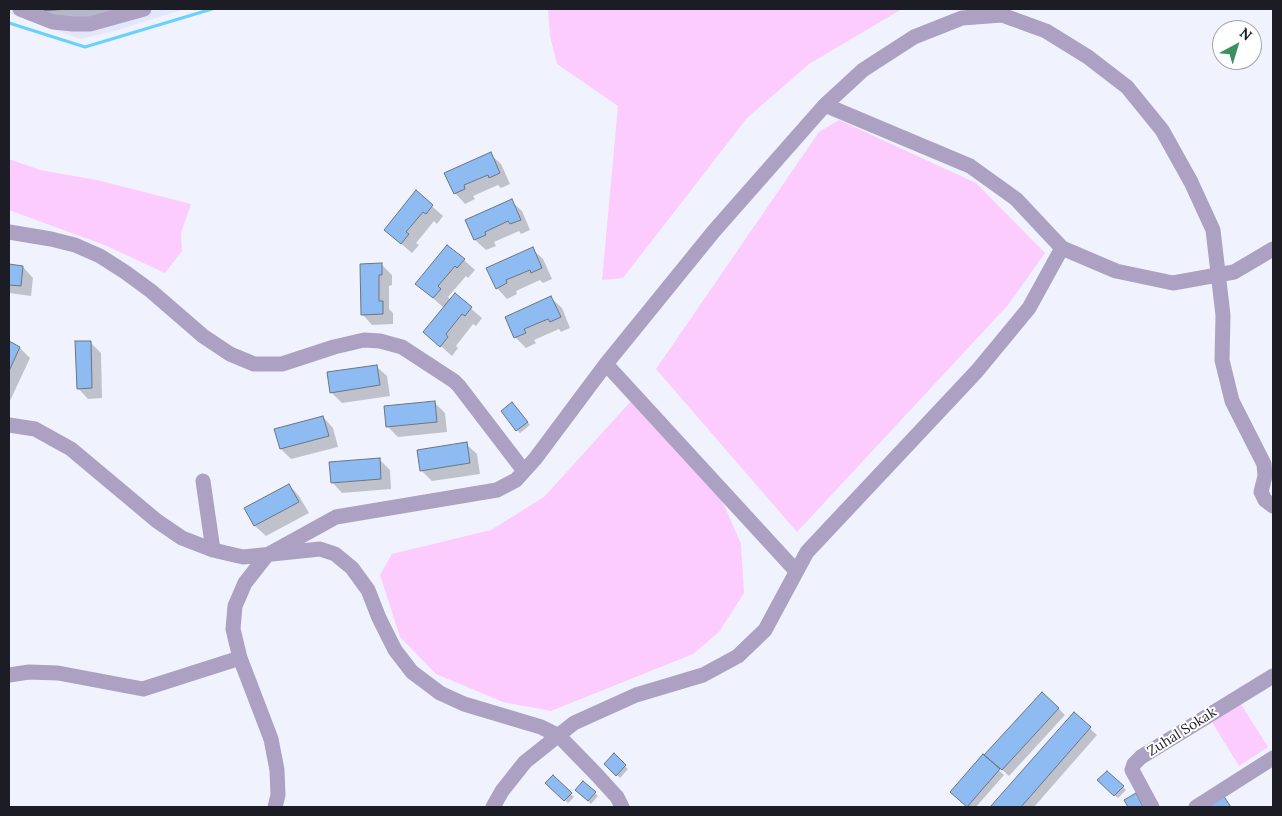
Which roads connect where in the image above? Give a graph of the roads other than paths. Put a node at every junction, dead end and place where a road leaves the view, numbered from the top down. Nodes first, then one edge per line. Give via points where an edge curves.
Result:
1 (20, 9) edge
2 (144, 9) edge
3 (825, 105) junction
4 (9, 232) edge
5 (1062, 248) junction
6 (1273, 250) edge
7 (1218, 275) junction
8 (606, 364) junction
9 (9, 425) edge
10 (524, 471) junction
11 (203, 481) dead end
12 (1273, 506) edge
13 (213, 550) junction
14 (267, 555) junction
15 (796, 571) junction
16 (240, 658) junction
17 (9, 676) edge
18 (1273, 676) edge
19 (559, 736) junction
20 (1273, 758) edge
21 (619, 802) edge
22 (275, 807) edge
23 (493, 807) edge
24 (1152, 807) edge
25 (1196, 807) edge

1 - 2 street via 53,22 73,24 90,24
3 - 5 street via 970,166 1016,199
3 - 7 street via 863,70 914,37 962,18 1002,15 1046,31 1088,56 1127,87 1162,130 1213,230
3 - 8 street via 714,231
4 - 10 street via 51,239 100,256 151,291 204,336 230,354 254,364 282,364 364,340 380,340 402,348 459,386
5 - 7 street via 1116,270 1173,282
5 - 15 street via 1024,315 977,371 807,552
6 - 7 street via 1234,272
7 - 12 street via 1223,315 1222,360 1232,401 1264,464 1261,492
8 - 10 street
8 - 15 street
9 - 13 street via 35,429 71,449 157,521 182,538
10 - 14 street via 516,480 497,490 336,517
11 - 13 street
13 - 14 street via 243,558
14 - 16 street via 245,583 235,606 233,629
14 - 19 street via 320,550 335,554 352,568 368,590 395,650 412,672 440,693 464,704 534,724
15 - 19 street via 765,630 738,656 703,675 636,695 574,724
16 - 17 street via 143,689 58,672
16 - 22 street via 271,739 277,770
18 - 24 street, Zuhal Sokak via 1134,764 1132,770
19 - 21 street
19 - 23 street via 525,762
20 - 25 street

